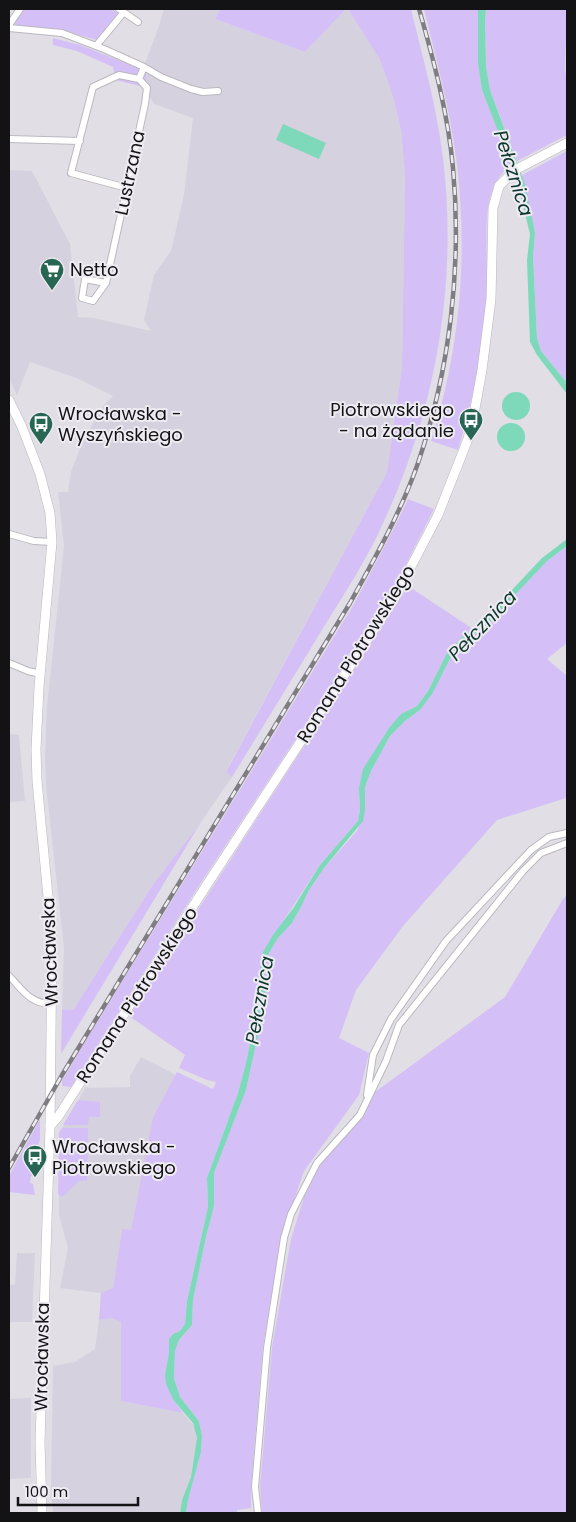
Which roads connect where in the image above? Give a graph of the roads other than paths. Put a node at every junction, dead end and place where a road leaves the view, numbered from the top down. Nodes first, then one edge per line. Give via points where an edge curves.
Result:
1 (20, 9) edge
2 (122, 10) edge
3 (138, 22) dead end
4 (9, 26) edge
5 (96, 46) junction
6 (144, 67) junction
7 (140, 79) junction
8 (218, 91) dead end
9 (9, 139) edge
10 (80, 141) junction
11 (567, 143) edge
12 (127, 188) junction
13 (106, 283) dead end
14 (9, 400) edge
15 (9, 534) edge
16 (52, 542) junction
17 (9, 663) edge
18 (40, 674) junction
19 (567, 832) edge
20 (567, 843) edge
21 (9, 976) edge
22 (52, 1004) junction
23 (74, 1093) junction
24 (366, 1102) junction
25 (50, 1103) junction
26 (50, 1126) junction
27 (42, 1513) edge
28 (258, 1513) edge

1 - 4 street
2 - 3 street
2 - 5 street
4 - 5 street via 62,33
5 - 6 street
6 - 7 street, Lustrzana
6 - 8 street via 191,89
7 - 10 street via 119,75 94,87
7 - 12 street, Lustrzana via 147,88
9 - 10 street
10 - 12 street via 71,173
11 - 23 street, Romana Piotrowskiego via 526,163 499,186 493,208 491,299 474,414 468,439 438,515 394,599
12 - 13 street, Lustrzana
14 - 16 street, Wrocławska via 40,474
15 - 16 street
16 - 18 street, Wrocławska
17 - 18 street
18 - 22 street, Wrocławska via 36,761 51,922
19 - 24 street via 549,838 531,850 446,941 391,1019 373,1055
20 - 24 street via 541,853 523,870 410,1010 399,1025
21 - 22 street via 31,999
22 - 25 street, Wrocławska
23 - 25 street, Romana Piotrowskiego via 66,1100
23 - 26 street, Romana Piotrowskiego
24 - 28 street via 352,1126 317,1163 291,1214 284,1238 267,1348 255,1487
25 - 26 street, Wrocławska
26 - 27 street, Wrocławska via 40,1442

